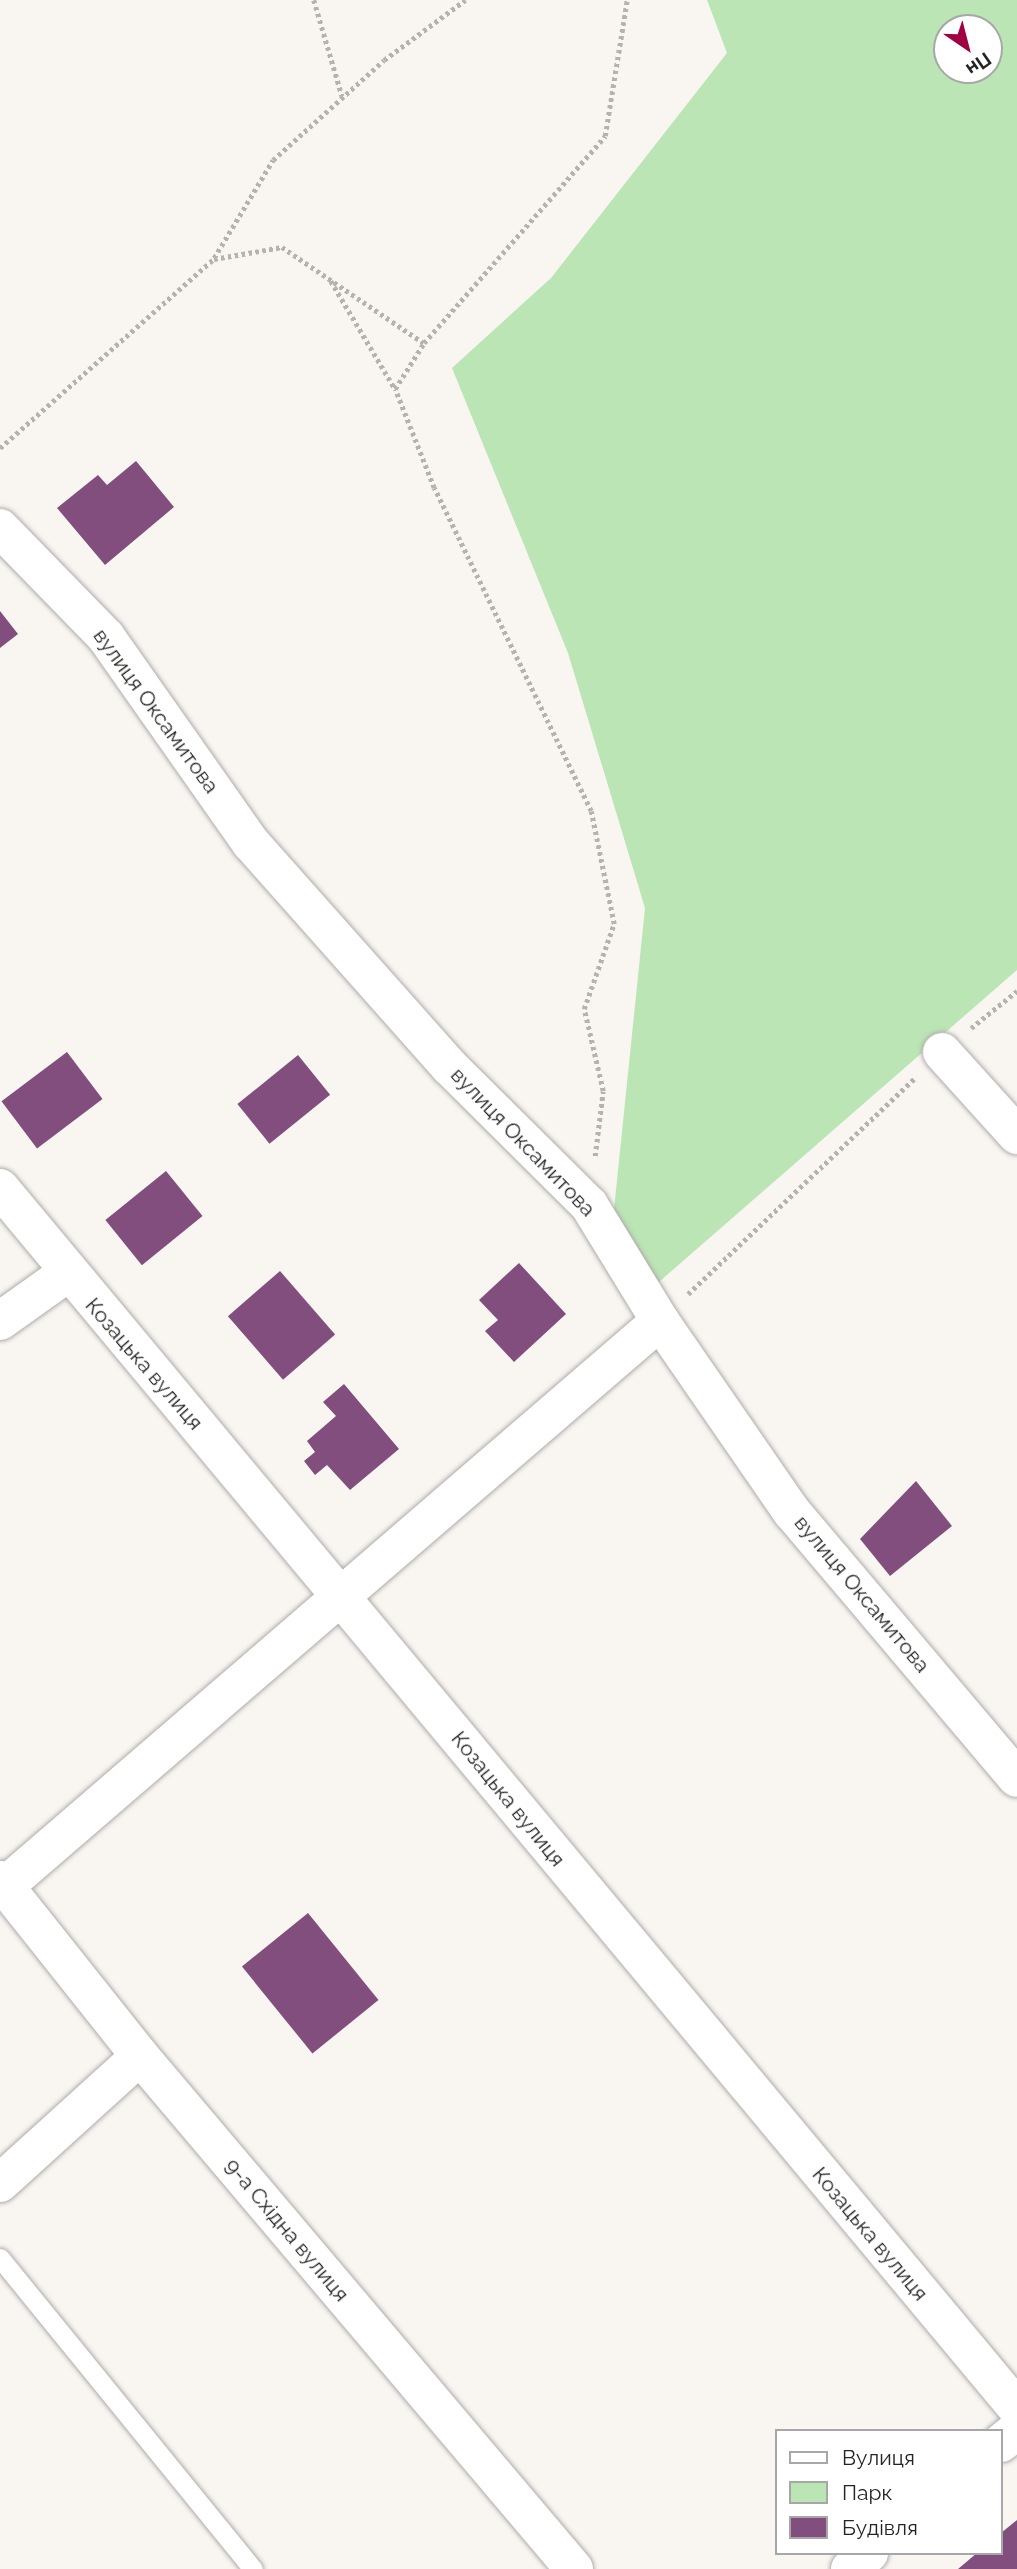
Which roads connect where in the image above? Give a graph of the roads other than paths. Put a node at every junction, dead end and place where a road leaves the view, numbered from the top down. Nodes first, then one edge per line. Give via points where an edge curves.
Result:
1 (0, 528) edge
2 (942, 1052) road end
3 (1017, 1135) edge
4 (0, 1188) edge
5 (66, 1274) junction
6 (0, 1321) edge
7 (660, 1321) junction
8 (341, 1593) junction
9 (1017, 1778) edge
10 (2, 1883) edge
11 (140, 2056) junction
12 (0, 2183) edge
13 (0, 2258) edge
14 (1017, 2408) edge
15 (1017, 2430) edge
16 (1003, 2441) edge
17 (867, 2555) edge
18 (253, 2569) edge
19 (574, 2569) edge
20 (850, 2569) edge

1 - 7 street, вулиця Оксамитова via 106,638 251,843 450,1067 589,1205
2 - 3 street
4 - 5 street, Козацька вулиця
5 - 6 street
5 - 8 street, Козацька вулиця
7 - 8 street
7 - 9 street, вулиця Оксамитова via 792,1512
8 - 10 street
8 - 14 street, Козацька вулиця via 621,1939
10 - 11 street, 9-а Східна вулиця
11 - 12 street
11 - 19 street, 9-а Східна вулиця
13 - 18 lane
15 - 16 street
17 - 20 street

